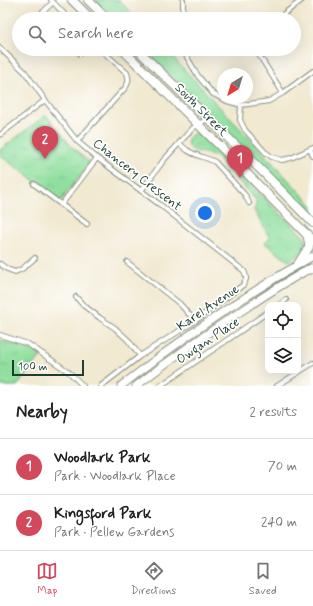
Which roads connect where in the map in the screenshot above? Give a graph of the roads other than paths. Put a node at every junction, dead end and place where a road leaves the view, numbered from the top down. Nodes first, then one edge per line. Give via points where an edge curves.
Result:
1 (72, 0) edge
2 (88, 0) edge
3 (183, 0) edge
4 (302, 0) edge
5 (52, 1) edge
6 (43, 12) edge
7 (62, 12) edge
8 (84, 12) edge
9 (100, 12) edge
10 (184, 12) edge
11 (286, 12) edge
12 (0, 48) edge
13 (108, 56) edge
14 (129, 56) edge
15 (144, 56) edge
16 (186, 56) edge
17 (260, 56) edge
18 (313, 70) edge
19 (283, 93) junction
20 (217, 96) edge
21 (45, 100) junction
22 (253, 103) edge
23 (240, 104) edge
24 (209, 119) junction
25 (198, 124) junction
26 (0, 135) edge
27 (77, 140) junction
28 (180, 143) junction
29 (312, 148) edge
30 (313, 156) edge
31 (97, 158) junction
32 (34, 184) dead end
33 (140, 191) junction
34 (249, 203) dead end
35 (61, 205) junction
36 (312, 222) edge
37 (87, 224) dead end
38 (307, 234) junction
39 (313, 241) edge
40 (313, 256) edge
41 (35, 258) dead end
42 (127, 262) dead end
43 (0, 264) edge
44 (298, 264) junction
45 (311, 269) edge
46 (76, 297) dead end
47 (286, 300) dead end
48 (283, 302) edge
49 (265, 314) edge
50 (195, 321) junction
51 (0, 335) edge
52 (140, 356) junction
53 (313, 363) edge
54 (83, 386) edge
55 (101, 386) edge
56 (121, 386) edge
57 (136, 386) edge
58 (160, 386) edge
59 (277, 386) edge

1 - 8 highway
2 - 9 highway
3 - 10 street
4 - 11 street
5 - 6 street
5 - 7 street
12 - 21 street, Chancery Crescent via 25,72
13 - 27 street via 127,73 129,82
14 - 25 highway, South Street
15 - 24 highway, South Street
16 - 20 street via 198,76
17 - 19 street
18 - 19 street
19 - 22 street via 269,101
21 - 26 street
21 - 27 street, Chancery Crescent
23 - 29 street via 240,120 245,130 272,157 282,160 291,158
24 - 25 street
24 - 36 highway, South Street
25 - 28 street
25 - 38 highway, South Street
27 - 31 street, Chancery Crescent
28 - 33 street
28 - 34 street via 187,151 215,162 245,195
29 - 30 street
31 - 33 street, Chancery Crescent
31 - 35 street
32 - 35 street
33 - 50 street, Chancery Crescent via 244,271 247,276 243,285
35 - 37 street
38 - 39 highway, South Street
38 - 44 highway via 309,247
40 - 44 main road, Karel Avenue
41 - 43 street via 15,272
42 - 50 street via 180,304
44 - 56 main road, Karel Avenue via 210,320
45 - 57 main road, Karel Avenue via 229,319
46 - 52 street via 115,328
47 - 48 street
49 - 58 street, Owgan Place
50 - 52 street, Chancery Crescent
51 - 54 street via 28,344 69,372
52 - 55 street, Chancery Crescent
53 - 59 street

